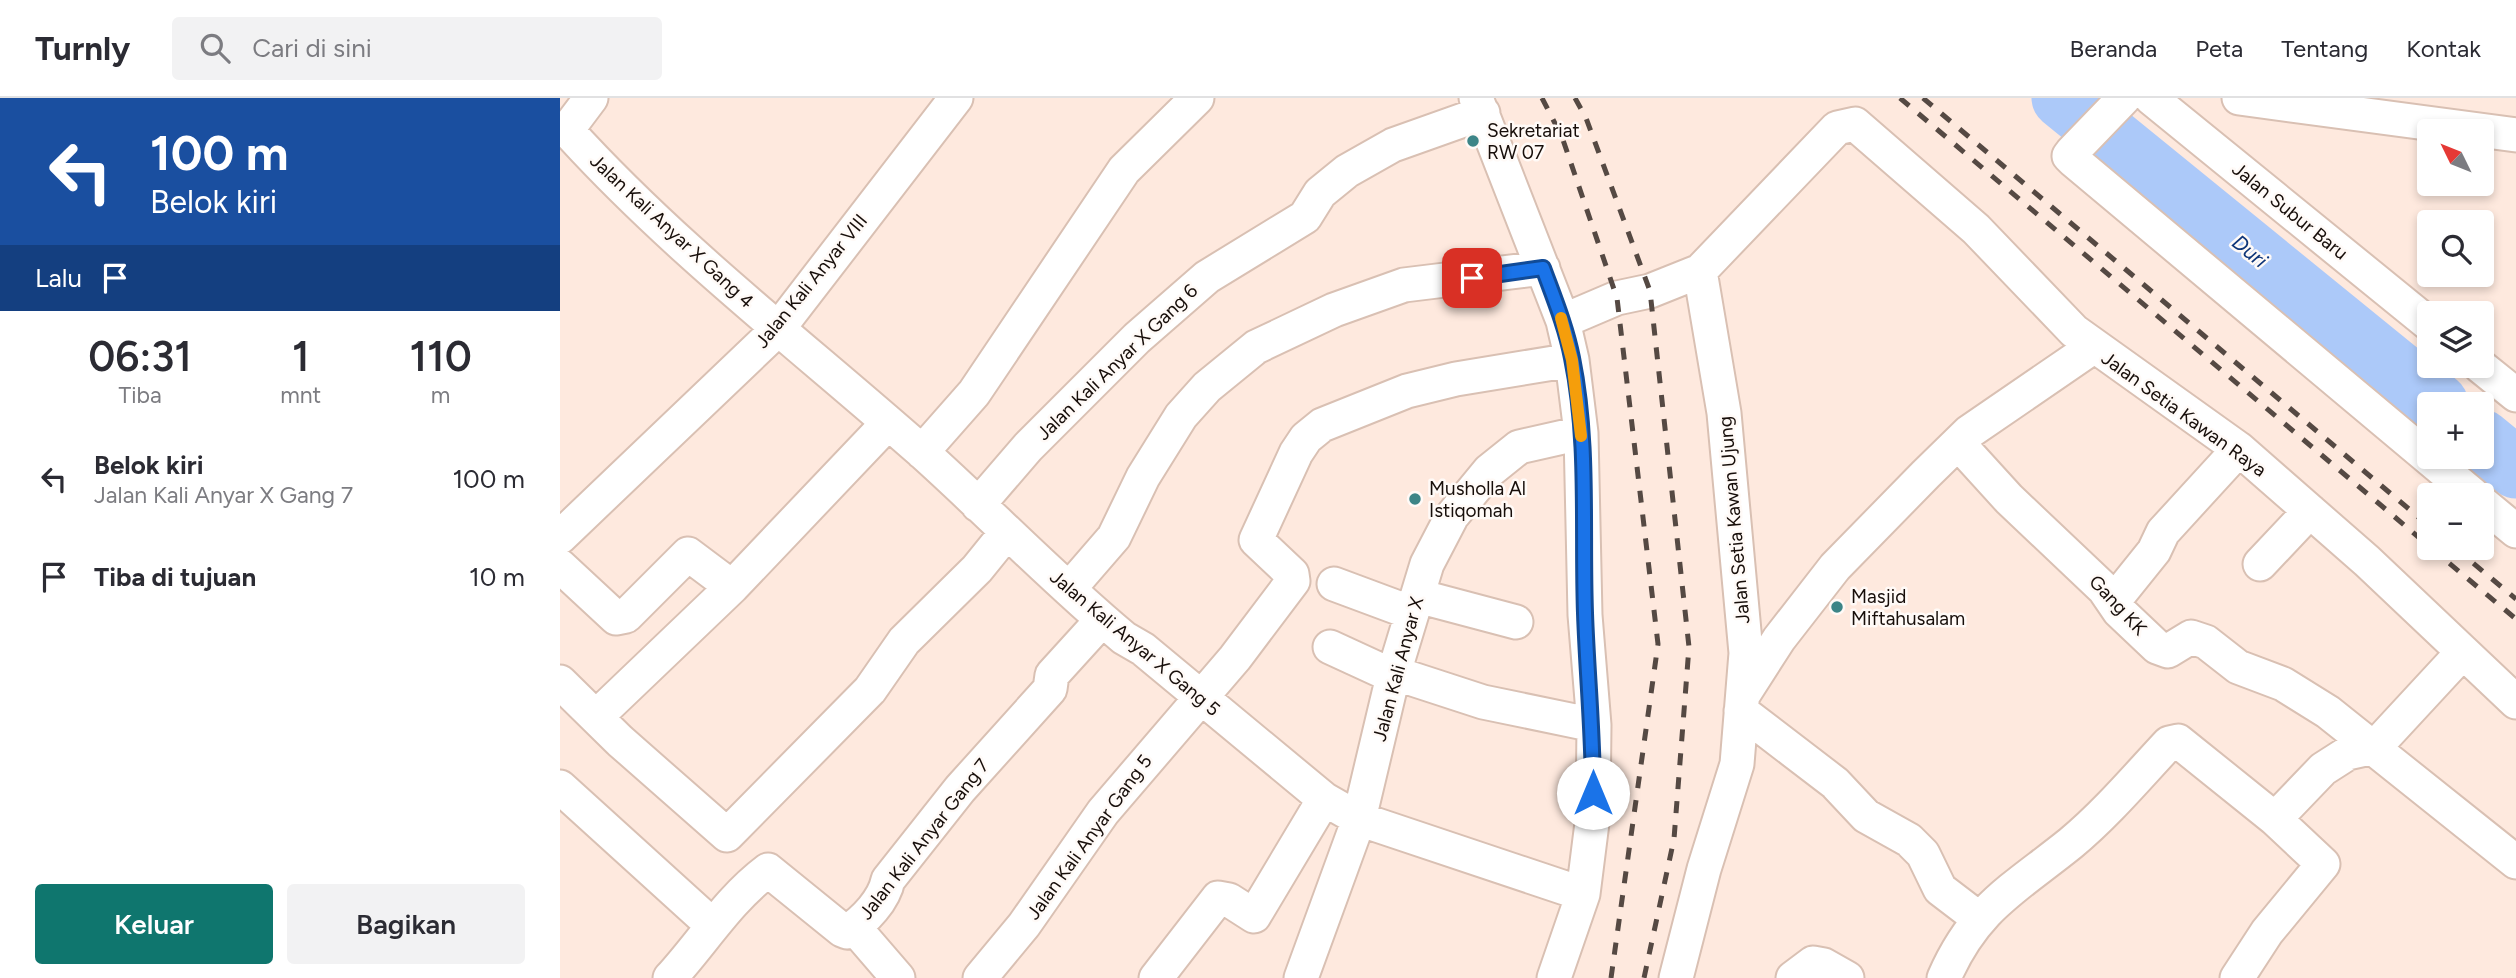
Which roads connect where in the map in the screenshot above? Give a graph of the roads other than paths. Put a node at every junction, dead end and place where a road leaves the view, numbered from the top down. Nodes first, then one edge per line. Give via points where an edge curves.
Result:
1 (591, 98) edge
2 (956, 98) edge
3 (1197, 98) edge
4 (2239, 98) edge
5 (2142, 99) edge
6 (1480, 105) edge
7 (2422, 110) edge
8 (563, 126) edge
9 (2516, 135) edge
10 (1543, 268) junction
11 (1700, 271) junction
12 (2417, 315) edge
13 (1563, 321) junction
14 (778, 328) junction
15 (2093, 347) junction
16 (1572, 360) junction
17 (2494, 377) edge
18 (2516, 395) edge
19 (888, 423) junction
20 (1581, 432) junction
21 (1958, 443) junction
22 (2238, 449) junction
23 (922, 452) junction
24 (2459, 483) edge
25 (978, 505) junction
26 (2310, 511) junction
27 (2494, 513) edge
28 (2516, 531) edge
29 (1007, 532) junction
30 (560, 537) edge
31 (2260, 564) dead end
32 (560, 566) edge
33 (1334, 584) dead end
34 (732, 587) junction
35 (1069, 589) junction
36 (2113, 602) junction
37 (1415, 604) junction
38 (1102, 620) junction
39 (1516, 622) dead end
40 (1330, 647) dead end
41 (2462, 653) junction
42 (1394, 674) junction
43 (560, 682) edge
44 (1200, 698) junction
45 (1743, 702) junction
46 (2516, 702) edge
47 (596, 717) junction
48 (1594, 725) junction
49 (2375, 747) junction
50 (560, 787) edge
51 (1324, 799) junction
52 (1359, 819) junction
53 (2275, 819) junction
54 (727, 835) junction
55 (2516, 862) edge
56 (768, 870) junction
57 (1583, 894) junction
58 (1978, 918) junction
59 (712, 924) junction
60 (854, 927) junction
61 (670, 978) edge
62 (898, 978) edge
63 (980, 978) edge
64 (1156, 978) edge
65 (1301, 978) edge
66 (1554, 978) edge
67 (1676, 978) edge
68 (1793, 978) edge
69 (1847, 978) edge
70 (1944, 978) edge
71 (2237, 978) edge

1 - 8 street, Jalan Kali Anyar X Gang 4
2 - 14 street, Jalan Kali Anyar VIII
3 - 23 street via 1124,170 974,393
4 - 7 street
5 - 12 street, Jalan Subur Baru
5 - 24 street, Jalan Subur Baru via 2069,156
6 - 10 street
6 - 25 street, Jalan Kali Anyar X Gang 6 via 1347,171 1320,193 1305,217 1207,277 1137,338
7 - 9 street
8 - 14 street, Jalan Kali Anyar X Gang 4 via 598,165
10 - 13 street
10 - 35 street via 1404,285 1334,310 1256,347 1207,387 1181,416 1143,477 1114,537
11 - 13 street
11 - 15 street, Jalan Setia Kawan Raya via 1837,128 1855,124 1976,229
11 - 45 street, Jalan Setia Kawan Ujung via 1724,413 1746,653
13 - 16 street
14 - 19 street, Jalan Kali Anyar X Gang 5
14 - 30 street, Jalan Kali Anyar VIII
15 - 21 street
15 - 22 street, Jalan Setia Kawan Raya
16 - 20 street
16 - 44 street, Jalan Kali Anyar Gang 5 via 1406,391 1322,425 1306,438 1256,540 1292,574 1293,581
17 - 18 street
19 - 23 street, Jalan Kali Anyar X Gang 5
19 - 34 street
20 - 37 street, Jalan Kali Anyar X via 1519,447 1489,471 1452,516 1427,564
20 - 48 street via 1585,615
21 - 36 street, Gang KK
21 - 45 street via 1835,567 1779,639
22 - 26 street, Jalan Setia Kawan Raya
22 - 36 street via 2163,532 2154,551
23 - 25 street, Jalan Kali Anyar X Gang 5
25 - 29 street, Jalan Kali Anyar X Gang 5
26 - 31 street
26 - 41 street, Jalan Setia Kawan Raya
27 - 28 street
29 - 35 street, Jalan Kali Anyar X Gang 5
29 - 54 street via 978,569 904,641 870,690
32 - 34 street via 617,618 626,616 688,554
33 - 37 street
34 - 47 street
35 - 38 street, Jalan Kali Anyar X Gang 5
36 - 49 street, Gang KK via 2157,647 2168,651 2192,637 2206,642 2238,667 2283,684
37 - 39 street
37 - 42 street, Jalan Kali Anyar X
38 - 44 street, Jalan Kali Anyar X Gang 5
38 - 60 street, Jalan Kali Anyar Gang 7 via 1052,675 1050,689 952,799 888,880 885,894
40 - 42 street
41 - 46 street, Jalan Setia Kawan Raya
41 - 49 street
42 - 48 street via 1483,702
42 - 52 street, Jalan Kali Anyar X
43 - 47 street
44 - 51 street, Jalan Kali Anyar X Gang 5
44 - 63 street, Jalan Kali Anyar Gang 5 via 1103,813 1024,925
45 - 58 street via 1866,816 1909,840 1923,854 1940,889
45 - 67 street, Jalan Setia Kawan Ujung via 1737,764
47 - 54 street
48 - 57 street via 1593,815
49 - 53 street via 2348,753 2323,769
49 - 55 street
50 - 59 street
51 - 52 street, Jalan Kali Anyar X Gang 5
51 - 64 street via 1254,916 1218,898
52 - 57 street, Jalan Kali Anyar X Gang 5
52 - 65 street, Jalan Kali Anyar X
53 - 58 street via 2174,741 2071,843
53 - 71 street via 2322,861 2322,867 2267,932
54 - 56 street
56 - 59 street
56 - 60 street, Jalan Kali Anyar Gang 7 via 842,930
57 - 66 street
58 - 70 street
59 - 61 street via 702,943
60 - 62 street
68 - 69 street via 1814,962

